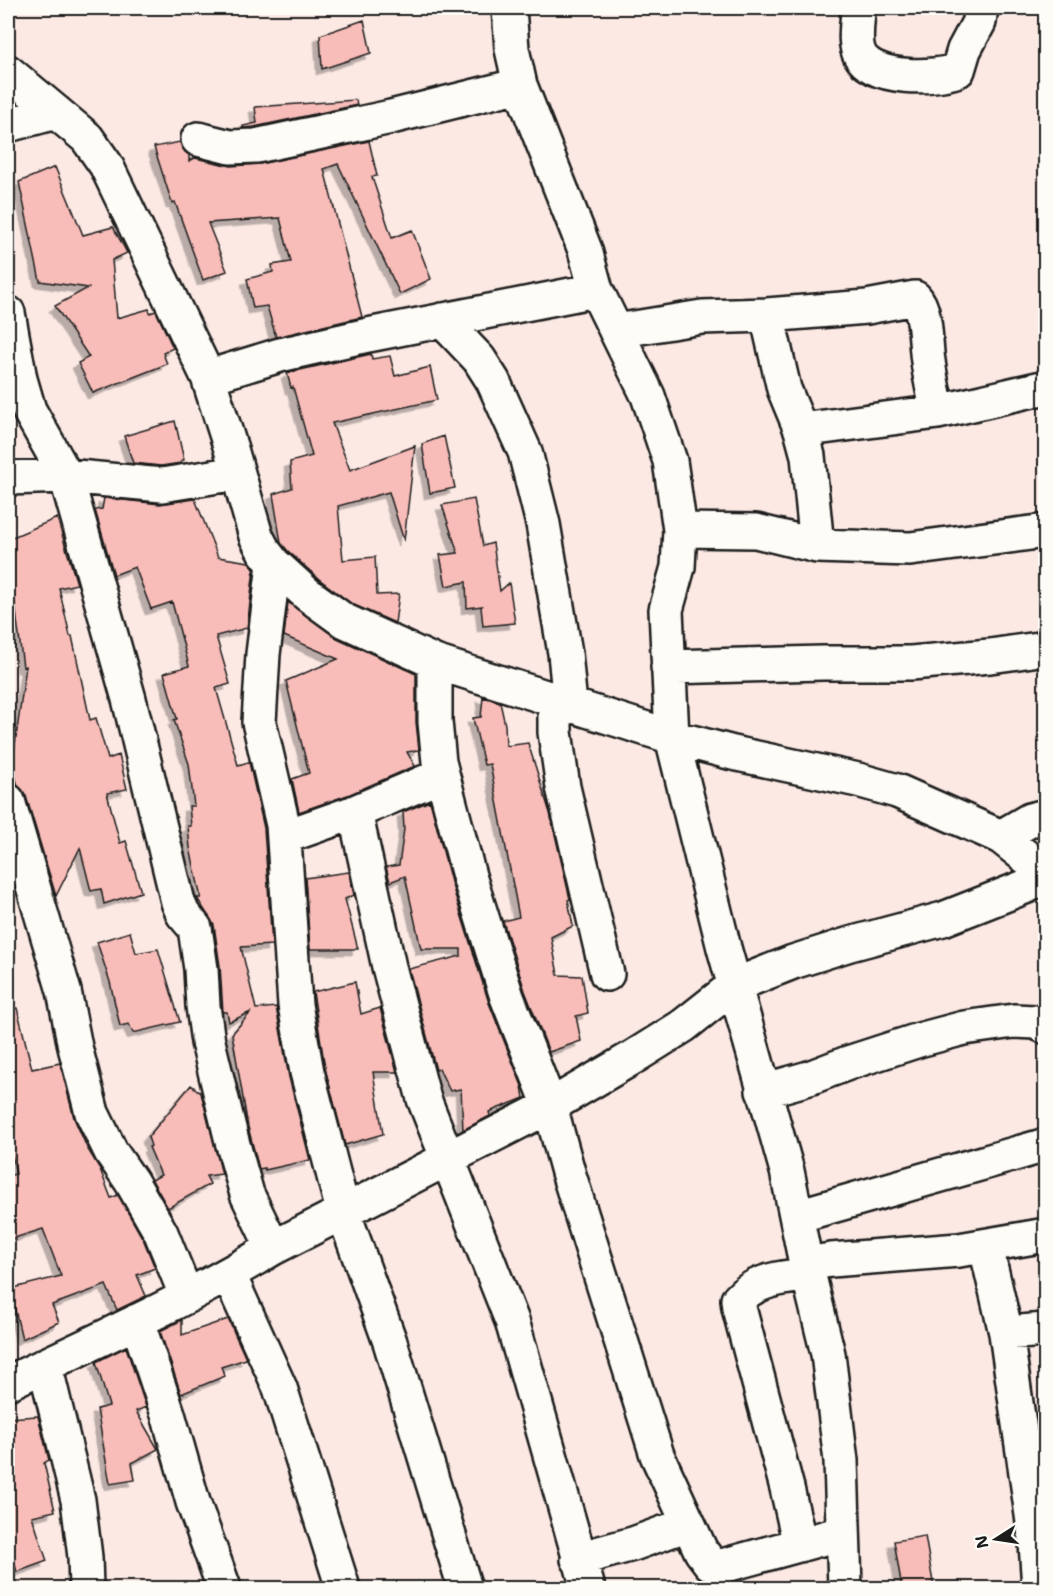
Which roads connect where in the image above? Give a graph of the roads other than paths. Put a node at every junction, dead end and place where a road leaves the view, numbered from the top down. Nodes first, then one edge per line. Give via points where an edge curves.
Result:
1 (509, 8) edge
2 (858, 8) edge
3 (981, 8) edge
4 (8, 72) edge
5 (520, 85) junction
6 (56, 112) junction
7 (8, 125) edge
8 (198, 139) dead end
9 (596, 290) junction
10 (8, 313) edge
11 (767, 315) junction
12 (442, 320) junction
13 (616, 331) junction
14 (208, 378) junction
15 (1046, 387) edge
16 (938, 412) junction
17 (801, 430) junction
18 (237, 473) junction
19 (66, 476) junction
20 (8, 478) edge
21 (680, 530) junction
22 (1046, 531) edge
23 (818, 546) junction
24 (274, 564) junction
25 (1046, 648) edge
26 (435, 662) junction
27 (668, 667) junction
28 (562, 702) junction
29 (672, 737) junction
30 (442, 776) junction
31 (8, 801) edge
32 (355, 812) junction
33 (1046, 816) edge
34 (284, 837) junction
35 (1001, 837) junction
36 (1046, 874) edge
37 (607, 974) dead end
38 (735, 985) junction
39 (1046, 1027) edge
40 (763, 1091) junction
41 (550, 1106) junction
42 (1046, 1145) edge
43 (447, 1159) junction
44 (343, 1211) junction
45 (797, 1216) junction
46 (1046, 1235) edge
47 (986, 1247) junction
48 (273, 1248) junction
49 (807, 1270) junction
50 (229, 1275) junction
51 (186, 1295) junction
52 (137, 1321) junction
53 (1046, 1329) edge
54 (1006, 1333) junction
55 (45, 1365) junction
56 (8, 1383) edge
57 (688, 1524) junction
58 (842, 1533) junction
59 (800, 1545) junction
60 (583, 1574) edge
61 (86, 1588) edge
62 (224, 1588) edge
63 (343, 1588) edge
64 (465, 1588) edge
65 (845, 1588) edge
66 (1039, 1588) edge

1 - 5 street
2 - 3 street via 858,49 866,62 892,74 928,76 958,70 980,22
4 - 6 street
5 - 8 street via 256,146 230,147
5 - 9 street via 585,250
6 - 7 street
6 - 14 street via 87,138 106,165
9 - 12 street
9 - 13 street
10 - 19 street via 29,410
11 - 13 street via 702,317
11 - 16 street via 867,307 917,298
11 - 17 street via 784,389
12 - 14 street via 280,356
12 - 28 street via 479,359 493,381 525,453 543,524 565,653
13 - 21 street via 648,396 670,461
14 - 18 street
15 - 16 street
16 - 17 street
17 - 23 street via 810,465
18 - 19 street via 162,485
18 - 24 street via 256,536
19 - 20 street
19 - 48 street via 129,699 178,902 195,928 208,1042 232,1142 247,1194
21 - 23 street via 756,531
21 - 27 street via 678,567 666,610
22 - 23 street via 910,549
24 - 26 street via 343,620
24 - 34 street via 259,722
25 - 27 street via 911,663
26 - 28 street
26 - 30 street via 435,722
27 - 29 street
28 - 29 street
28 - 37 street via 556,742 562,787
29 - 35 street via 897,791
29 - 38 street
30 - 32 street
30 - 41 street via 507,997
31 - 51 street via 64,991 92,1113 161,1233
32 - 34 street
32 - 43 street via 389,967 424,1099
33 - 35 street via 1030,820
34 - 44 street via 295,1005 307,1071
35 - 36 street
36 - 38 street via 1027,886 943,919 793,962
38 - 40 street
38 - 41 street via 683,1026
39 - 40 street via 1035,1022 1014,1022 964,1028
40 - 45 street
41 - 43 street
41 - 57 street via 567,1172 657,1455
42 - 45 street
43 - 44 street
43 - 60 street via 512,1321
44 - 48 street
44 - 64 street via 390,1342
45 - 49 street
46 - 47 street
47 - 49 street
47 - 54 street
48 - 50 street
49 - 58 street via 828,1354 840,1461
49 - 59 street via 762,1284 738,1300
50 - 51 street
50 - 63 street via 280,1388
51 - 52 street
52 - 55 street
52 - 62 street
53 - 54 street
54 - 66 street
55 - 56 street
55 - 61 street via 78,1500
57 - 59 street via 705,1557 722,1566
57 - 60 street via 633,1544
58 - 59 street
58 - 65 street

